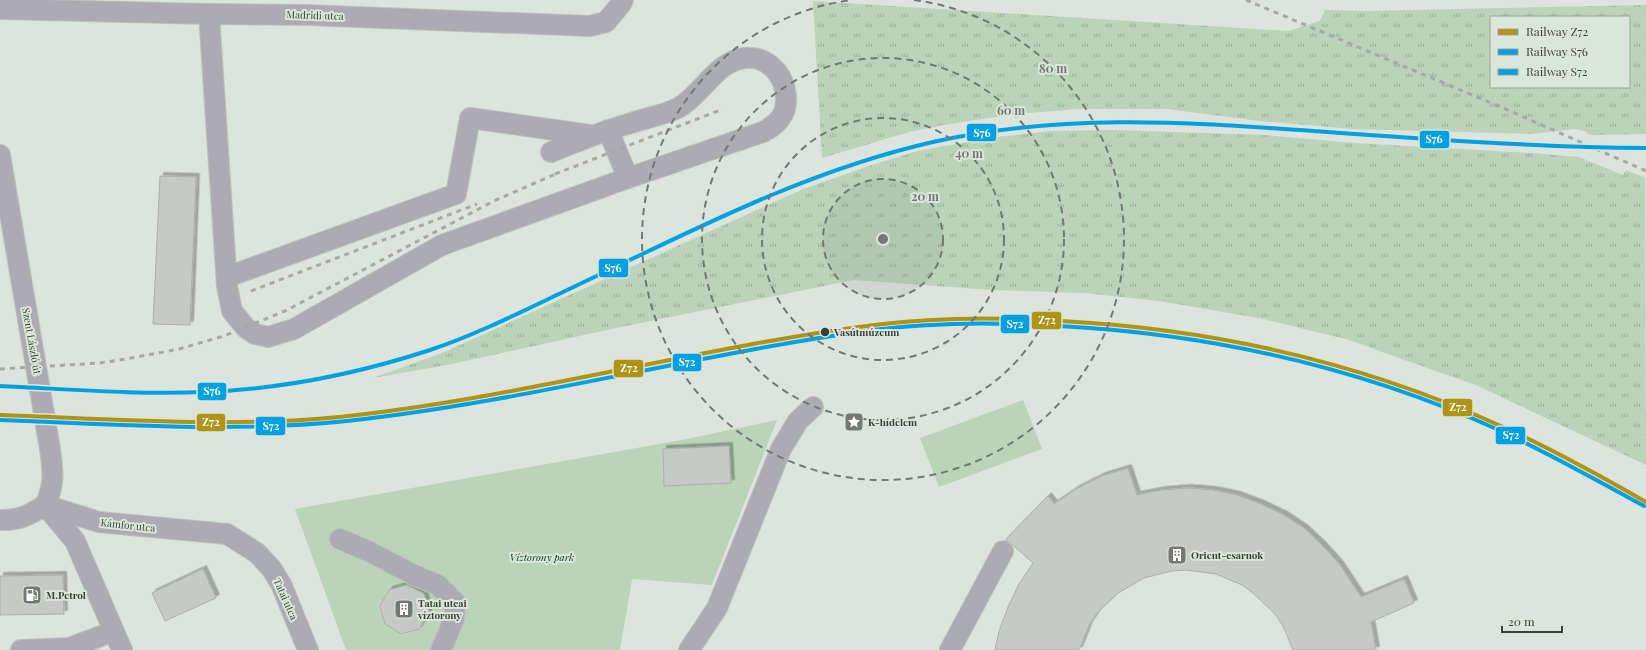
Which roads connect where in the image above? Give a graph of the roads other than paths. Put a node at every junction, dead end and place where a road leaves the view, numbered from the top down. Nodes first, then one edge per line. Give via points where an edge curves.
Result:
1 (622, 2) edge
2 (302, 7) edge
3 (0, 10) edge
4 (209, 14) junction
5 (600, 133) junction
6 (551, 152) dead end
7 (0, 155) edge
8 (628, 178) junction
9 (227, 277) junction
10 (813, 407) dead end
11 (45, 505) junction
12 (0, 520) edge
13 (340, 539) dead end
14 (1003, 551) dead end
15 (258, 552) joint
16 (114, 631) junction
17 (21, 650) edge
18 (122, 650) edge
19 (308, 650) edge
20 (440, 650) edge
21 (689, 650) edge
22 (950, 650) edge

1 - 2 street, Madridi utca via 606,22 590,26
2 - 4 street, Madridi utca
3 - 4 street, Madridi utca
4 - 9 street
5 - 6 street
5 - 8 street
5 - 8 street via 677,108 691,99 722,67 737,60 760,60 773,67 782,79 786,105 782,116 770,128
5 - 9 street via 470,118 456,194
7 - 11 street, Szent László út via 52,465 51,494
8 - 9 street via 442,245 294,329 268,337 254,334 232,312
10 - 21 street via 798,421 781,449 717,608
11 - 12 street via 29,516
11 - 15 street, Kámfor utca via 99,522 227,534
11 - 16 street via 75,541
13 - 20 street via 438,585 455,602 454,619
14 - 22 street
15 - 19 street, Tatai utca via 281,584
16 - 17 street via 69,648
16 - 18 street

